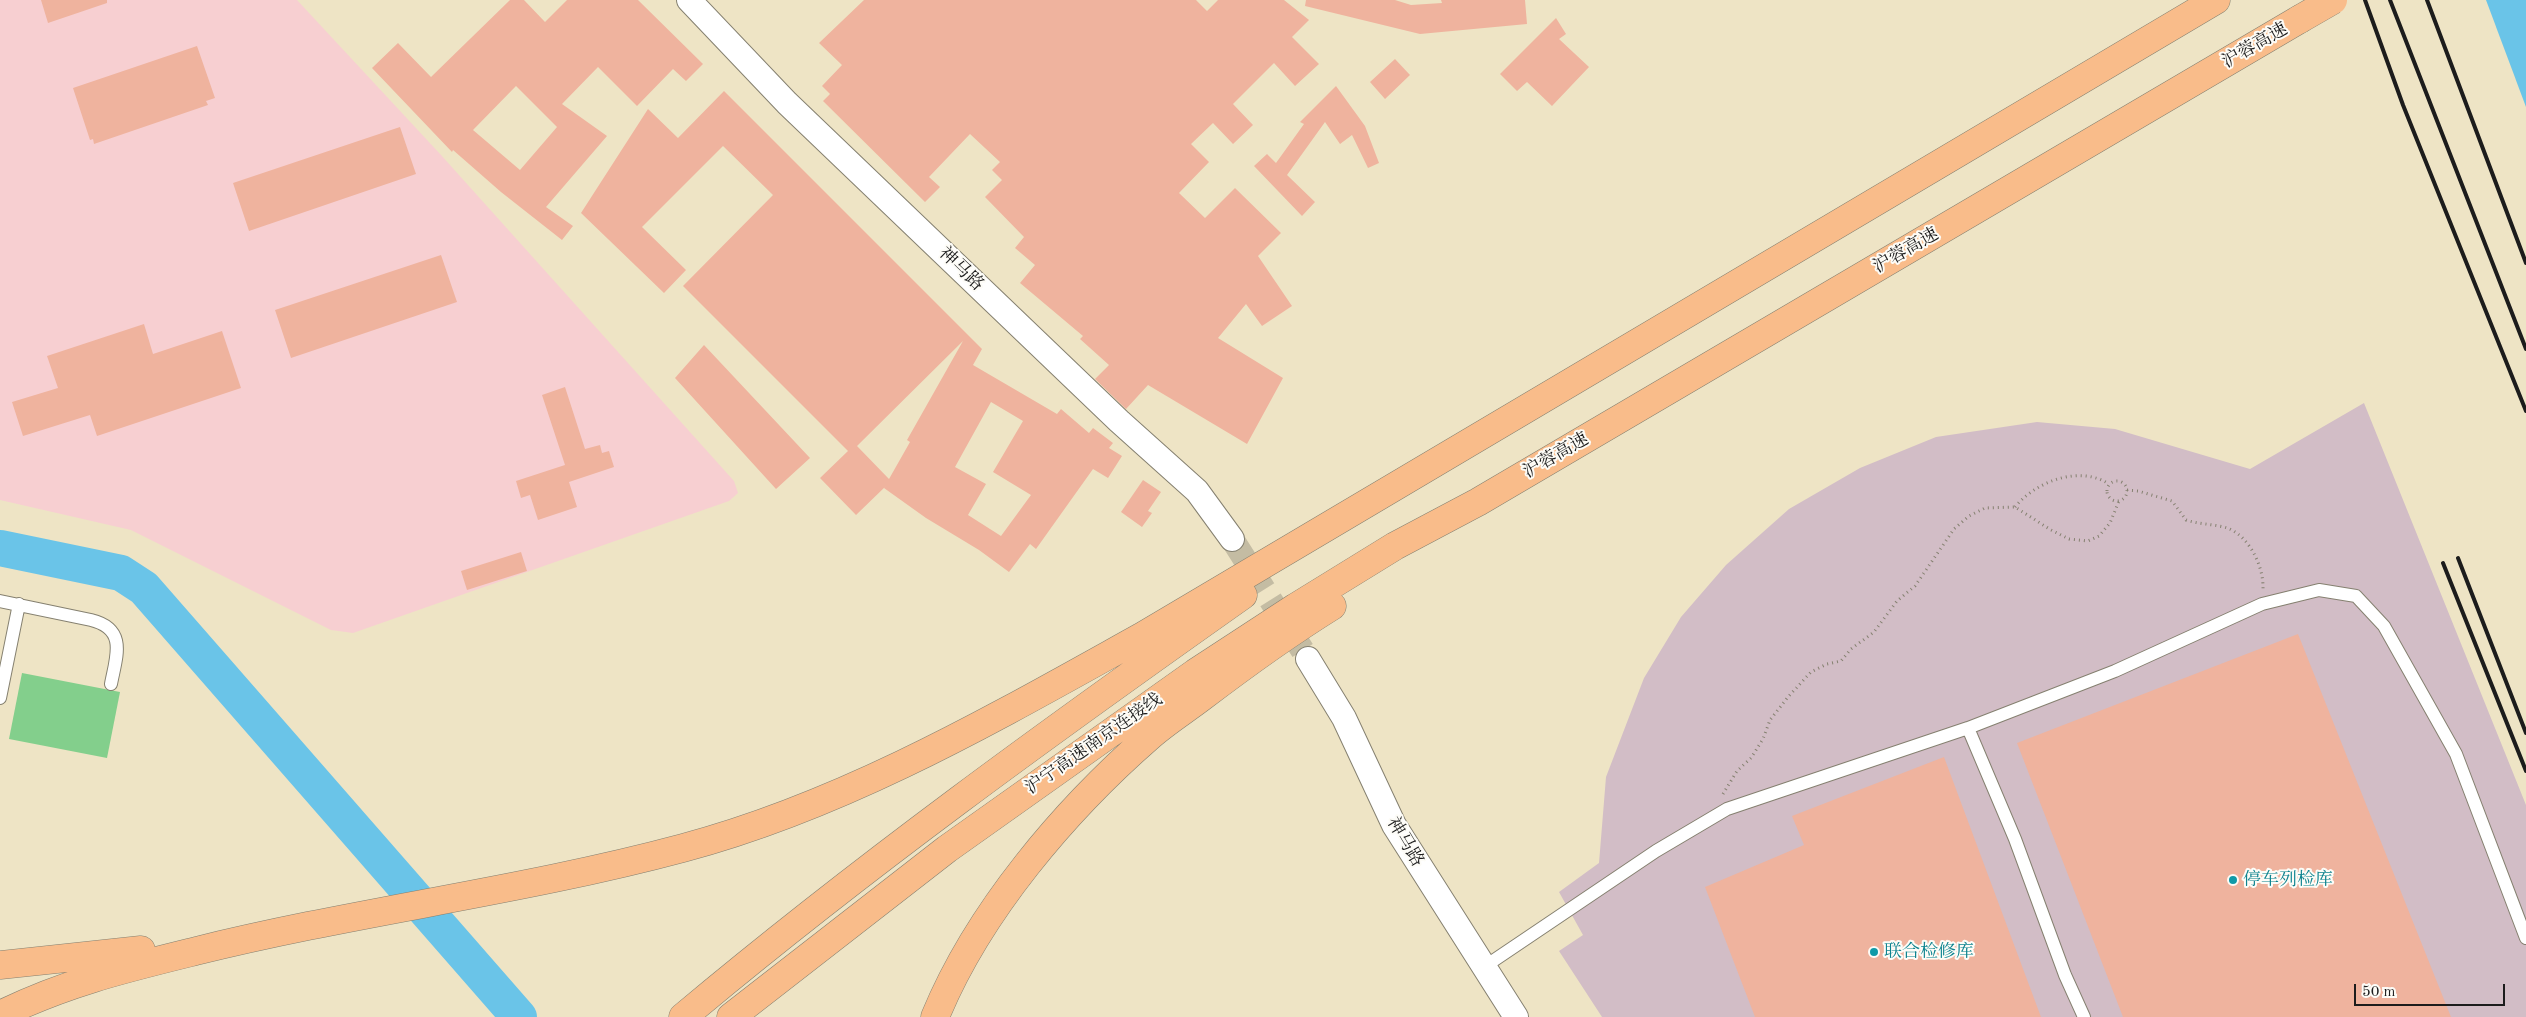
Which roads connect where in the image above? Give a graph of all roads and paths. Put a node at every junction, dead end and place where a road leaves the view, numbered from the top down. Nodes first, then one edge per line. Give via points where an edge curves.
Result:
1 (689, 0) edge
2 (2216, 0) edge
3 (2333, 0) edge
4 (1410, 478) junction
5 (2109, 484) junction
6 (2127, 490) junction
7 (2119, 501) junction
8 (1478, 502) junction
9 (2015, 507) junction
10 (1232, 539) tunnel mouth
11 (0, 600) edge
12 (19, 604) junction
13 (2262, 604) junction
14 (1308, 659) tunnel mouth
15 (111, 684) dead end
16 (0, 698) edge
17 (1968, 728) junction
18 (1727, 809) junction
19 (254, 936) junction
20 (2526, 938) edge
21 (0, 965) edge
22 (1484, 967) junction
23 (0, 1015) edge
24 (683, 1017) edge
25 (731, 1017) edge
26 (935, 1017) edge
27 (1516, 1017) edge
28 (2084, 1017) edge

1 - 10 street, 神马路 via 787,103 1119,421 1197,491
2 - 4 highway
3 - 8 highway, 沪蓉高速, bridge
4 - 19 highway via 1141,637 1015,707 885,772 781,816 685,848 574,874
4 - 24 highway, 沪宁高速南京连接线 via 1037,741 825,902
5 - 6 path via 2120,481
5 - 7 path via 2109,498
5 - 9 path via 2099,477 2059,478 2023,497
6 - 7 path
6 - 13 path via 2172,501 2186,520 2226,527 2244,540 2256,557 2263,584
7 - 9 path via 2110,523 2099,536 2088,541 2070,539
8 - 25 highway, 沪宁高速南京连接线 via 1395,546 1195,673 947,849
8 - 26 highway via 1397,564 1308,621 1150,735 1080,803 1024,870 976,939
9 - 18 path via 1985,508 1969,516 1954,530 1915,586 1897,601 1874,632 1841,661 1811,672 1770,720 1751,758 1722,792
11 - 12 lane
12 - 15 lane via 98,622 110,630 118,653
12 - 16 lane
13 - 17 lane via 2115,671
13 - 20 lane via 2319,590 2356,596 2384,626 2456,754
14 - 22 street, 神马路 via 1344,718 1394,825
17 - 18 lane
17 - 28 lane
18 - 22 lane via 1656,851
19 - 21 highway
19 - 23 highway via 100,975 40,995
22 - 27 street, 神马路

